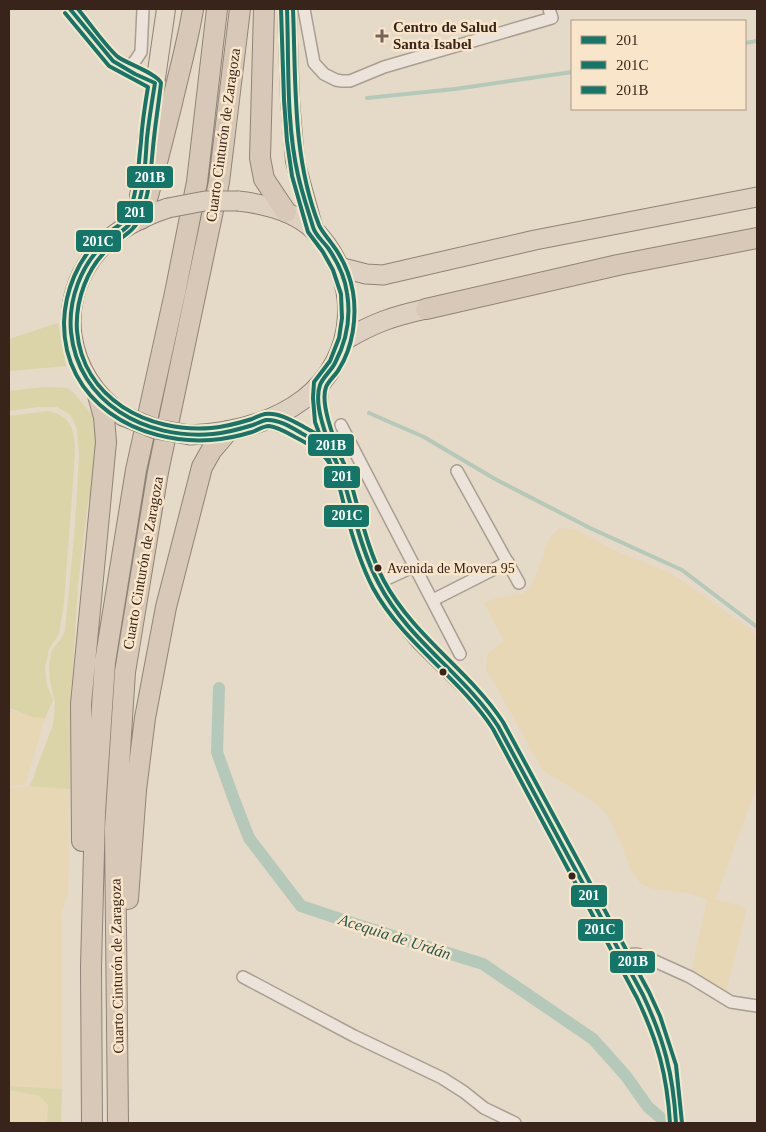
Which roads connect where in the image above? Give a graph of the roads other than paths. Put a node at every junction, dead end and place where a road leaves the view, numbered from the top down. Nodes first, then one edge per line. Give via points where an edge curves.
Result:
1 (70, 9) edge
2 (143, 9) edge
3 (166, 9) edge
4 (193, 9) edge
5 (217, 9) edge
6 (240, 9) edge
7 (264, 9) edge
8 (287, 9) edge
9 (304, 9) edge
10 (550, 13) edge
11 (126, 69) junction
12 (155, 83) junction
13 (757, 197) edge
14 (286, 212) junction
15 (136, 222) junction
16 (314, 230) junction
17 (757, 238) edge
18 (340, 267) junction
19 (426, 309) joint
20 (344, 340) junction
21 (320, 385) junction
22 (98, 395) junction
23 (267, 420) junction
24 (341, 425) dead end
25 (228, 431) junction
26 (335, 459) junction
27 (457, 471) dead end
28 (508, 562) junction
29 (415, 566) junction
30 (378, 583) junction
31 (519, 583) dead end
32 (433, 600) junction
33 (460, 654) dead end
34 (622, 955) junction
35 (91, 967) junction
36 (243, 977) dead end
37 (757, 1006) edge
38 (118, 1039) junction
39 (675, 1119) edge
40 (92, 1123) edge
41 (118, 1123) edge
42 (515, 1123) edge

1 - 11 street via 107,55
2 - 11 street via 141,52
3 - 12 main road
4 - 15 highway via 151,186
5 - 35 highway via 197,182 136,470 105,662 95,812
6 - 38 highway, Cuarto Cinturón de Zaragoza via 219,182 158,472 125,672 115,829
7 - 14 highway via 260,158 264,179
8 - 16 main road via 295,161
9 - 10 street via 317,68 336,80 350,81
11 - 12 street
12 - 15 main road
13 - 18 highway via 535,240 383,275
14 - 15 highway, bridge via 238,200 205,200 168,208
14 - 16 highway
15 - 22 highway via 103,245 94,256 72,303 74,348 83,373
16 - 18 highway
17 - 19 highway via 618,265
18 - 20 highway via 348,306
19 - 20 highway via 372,324
20 - 21 highway via 335,364
21 - 23 highway via 292,407
21 - 26 main road via 319,414
22 - 25 highway, bridge via 122,416 156,429 190,435
22 - 35 highway via 106,442 80,704 84,895
23 - 25 highway
23 - 26 main road via 298,431
24 - 29 street
25 - 38 highway via 205,460 200,473 166,607 148,700 132,833 128,900 128,1019
26 - 30 main road
27 - 28 street
28 - 31 street
28 - 32 street
29 - 30 street
29 - 32 street
30 - 34 main road via 409,630 480,701 494,720
32 - 33 street
34 - 37 street via 637,954 648,958 690,977 732,1002
34 - 39 main road via 662,1040 670,1066
35 - 40 highway
36 - 42 street via 442,1078 484,1108
38 - 41 highway, Cuarto Cinturón de Zaragoza

